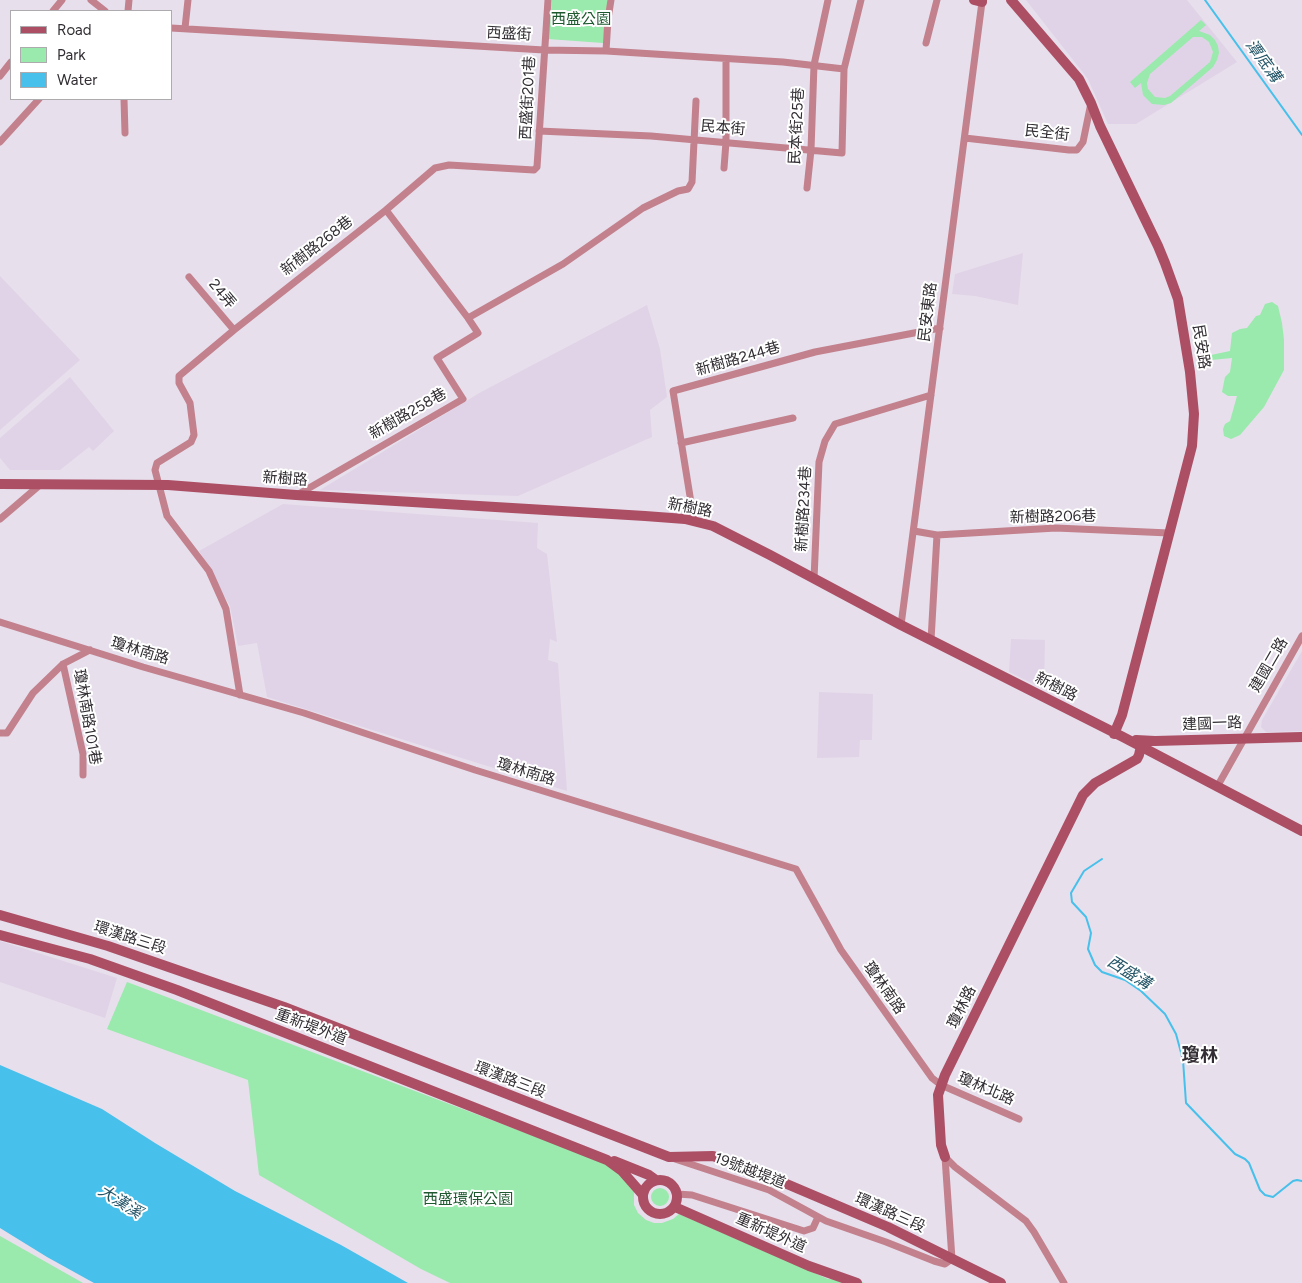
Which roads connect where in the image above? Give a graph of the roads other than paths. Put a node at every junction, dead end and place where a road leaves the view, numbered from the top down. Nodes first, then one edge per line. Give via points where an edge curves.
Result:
1 (62, 0) edge
2 (90, 0) edge
3 (188, 0) edge
4 (548, 0) edge
5 (611, 0) edge
6 (828, 0) edge
7 (861, 0) edge
8 (937, 0) edge
9 (1011, 0) edge
10 (979, 1) edge
11 (54, 10) edge
12 (104, 10) edge
13 (172, 28) edge
14 (185, 28) junction
15 (926, 43) dead end
16 (544, 50) junction
17 (606, 51) junction
18 (726, 59) junction
19 (10, 63) edge
20 (814, 65) junction
21 (844, 69) junction
22 (0, 76) edge
23 (38, 100) edge
24 (124, 100) edge
25 (696, 101) dead end
26 (1091, 103) junction
27 (539, 131) junction
28 (124, 133) dead end
29 (965, 138) junction
30 (695, 140) junction
31 (0, 142) edge
32 (726, 142) junction
33 (811, 150) junction
34 (537, 167) joint
35 (724, 168) dead end
36 (807, 188) dead end
37 (386, 210) junction
38 (189, 276) dead end
39 (468, 318) junction
40 (940, 328) junction
41 (234, 330) junction
42 (931, 395) junction
43 (793, 418) dead end
44 (681, 443) junction
45 (0, 484) edge
46 (41, 484) junction
47 (158, 484) junction
48 (296, 495) junction
49 (0, 518) edge
50 (694, 521) junction
51 (914, 531) junction
52 (1169, 533) junction
53 (937, 535) junction
54 (814, 579) junction
55 (0, 622) edge
56 (901, 626) junction
57 (1302, 636) edge
58 (931, 640) junction
59 (90, 650) junction
60 (63, 664) junction
61 (240, 695) junction
62 (0, 733) edge
63 (1118, 735) junction
64 (1302, 737) edge
65 (1243, 738) junction
66 (1142, 744) junction
67 (83, 775) dead end
68 (1217, 787) junction
69 (1302, 831) edge
70 (0, 915) edge
71 (0, 934) edge
72 (941, 1084) junction
73 (1019, 1118) dead end
74 (670, 1157) junction
75 (945, 1157) junction
76 (608, 1160) junction
77 (656, 1180) junction
78 (677, 1194) junction
79 (643, 1195) junction
80 (675, 1207) junction
81 (818, 1217) junction
82 (952, 1258) junction
83 (857, 1283) edge
84 (1002, 1283) edge
85 (1064, 1283) edge

1 - 11 street
2 - 12 street
3 - 14 street
4 - 16 street, 西盛街201巷
5 - 17 street
6 - 20 street, 民本街25巷
7 - 21 street
8 - 15 street
9 - 26 street, 民安路 via 1079,79
10 - 29 street, 民安東路
13 - 14 street, 西盛街
14 - 16 street, 西盛街
16 - 17 street, 西盛街
16 - 27 street, 西盛街201巷
17 - 18 street, 西盛街
18 - 20 street, 西盛街
18 - 32 street
19 - 22 street
20 - 21 street, 西盛街
20 - 33 street, 民本街25巷
21 - 33 street, 民本街 via 842,153
23 - 31 street
24 - 28 street
25 - 30 street
26 - 29 street, 民全街 via 1083,142 1077,150
26 - 52 street, 民安路 via 1158,246 1178,299 1194,414 1192,446
27 - 30 street, 民本街
27 - 34 street, 西盛街201巷
29 - 40 street, 民安東路
30 - 32 street, 民本街
30 - 39 street via 692,182 688,189 643,208 563,264
32 - 33 street, 民本街
32 - 35 street
33 - 36 street, 民本街25巷
34 - 37 street, 新樹路268巷 via 534,170 449,164 435,168
37 - 39 street
37 - 41 street, 新樹路268巷
38 - 41 street, 24弄
39 - 48 street, 新樹路258巷 via 478,333 437,358 462,398
40 - 42 street, 民安東路
40 - 44 street, 新樹路244巷 via 815,352 673,391
41 - 47 street, 新樹路268巷 via 179,376 179,383 190,403 194,435 191,442 157,463
42 - 51 street, 民安東路
42 - 54 street, 新樹路234巷 via 835,424 825,441 819,462
43 - 44 street
44 - 50 street, 新樹路244巷
45 - 46 street, 新樹路
46 - 47 street, 新樹路
46 - 49 street
47 - 48 street, 新樹路
47 - 61 street via 167,516 209,571 226,609
48 - 50 street, 新樹路
50 - 54 street, 新樹路 via 713,526
51 - 53 street, 新樹路206巷
51 - 56 street, 民安東路
52 - 53 street, 新樹路206巷 via 1056,528
52 - 63 street, 民安路
53 - 58 street
54 - 56 street, 新樹路
55 - 59 street, 瓊林南路
56 - 58 street, 新樹路
57 - 65 street, 建國二路
58 - 63 street, 新樹路
59 - 60 street
59 - 61 street, 瓊林南路
60 - 62 street via 33,693 7,733
60 - 67 street, 瓊林南路101巷 via 83,754
61 - 72 street, 瓊林南路 via 796,869 841,950 932,1078
63 - 66 street, 建國一路
64 - 65 street, 建國一路
65 - 66 street, 建國一路
65 - 68 street, 建國二路
66 - 68 street
66 - 72 street, 瓊林路 via 1133,762 1095,783 1083,795
68 - 69 street
70 - 74 street, 環漢路三段 via 108,946 284,1007
71 - 76 street, 重新堤外道 via 90,959 177,990
72 - 73 street, 瓊林北路
72 - 75 street, 瓊林路 via 938,1095 941,1145
74 - 81 street, 19號越堤道 via 769,1190
74 - 82 street, 環漢路三段 via 713,1156 888,1227
75 - 82 street
75 - 85 street via 1026,1221
76 - 77 street, 重新堤外道 via 625,1164
76 - 79 street, 重新堤外道
77 - 78 street, 重新堤外道 via 669,1183
77 - 79 street via 645,1188
78 - 80 street
78 - 81 street via 692,1194 804,1231 813,1228
79 - 80 street, 重新堤外道 via 643,1202 657,1215 670,1212
80 - 83 street, 重新堤外道 via 808,1266
81 - 82 street, 19號越堤道 via 940,1263 945,1264
82 - 84 street, 環漢路三段

